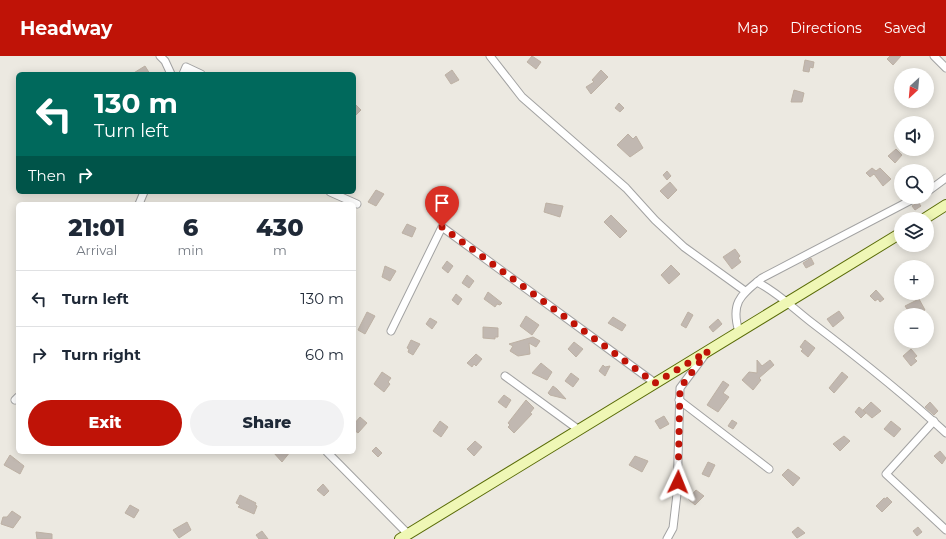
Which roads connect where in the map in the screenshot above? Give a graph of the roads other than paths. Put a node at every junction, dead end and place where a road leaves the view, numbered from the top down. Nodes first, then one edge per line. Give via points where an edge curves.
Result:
1 (160, 56) edge
2 (490, 56) edge
3 (934, 56) edge
4 (946, 68) edge
5 (170, 72) edge
6 (184, 72) edge
7 (197, 72) edge
8 (946, 178) edge
9 (934, 187) edge
10 (334, 194) edge
11 (352, 202) edge
12 (904, 204) edge
13 (946, 205) edge
14 (934, 213) edge
15 (894, 237) edge
16 (757, 282) junction
17 (745, 291) junction
18 (786, 303) junction
19 (391, 331) dead end
20 (739, 332) junction
21 (708, 351) junction
22 (505, 376) dead end
23 (655, 383) junction
24 (678, 400) junction
25 (934, 422) junction
26 (579, 430) junction
27 (946, 433) edge
28 (329, 454) edge
29 (769, 469) dead end
30 (946, 530) edge
31 (404, 537) edge
32 (666, 539) edge

1 - 5 street
2 - 17 street via 522,97 621,183 684,247
3 - 4 street
6 - 7 street via 186,67
8 - 9 street
10 - 11 street
12 - 16 street
13 - 14 main road
15 - 18 main road
16 - 17 street
16 - 18 street via 775,291
17 - 20 street via 735,315
18 - 20 main road
18 - 25 street via 854,354
19 - 23 street via 442,227
20 - 21 main road
21 - 23 main road
21 - 24 street via 680,388
22 - 26 street
23 - 26 main road
24 - 29 street
24 - 32 street via 677,494 674,528
25 - 27 street
25 - 30 street via 886,474
26 - 31 main road
28 - 31 street

